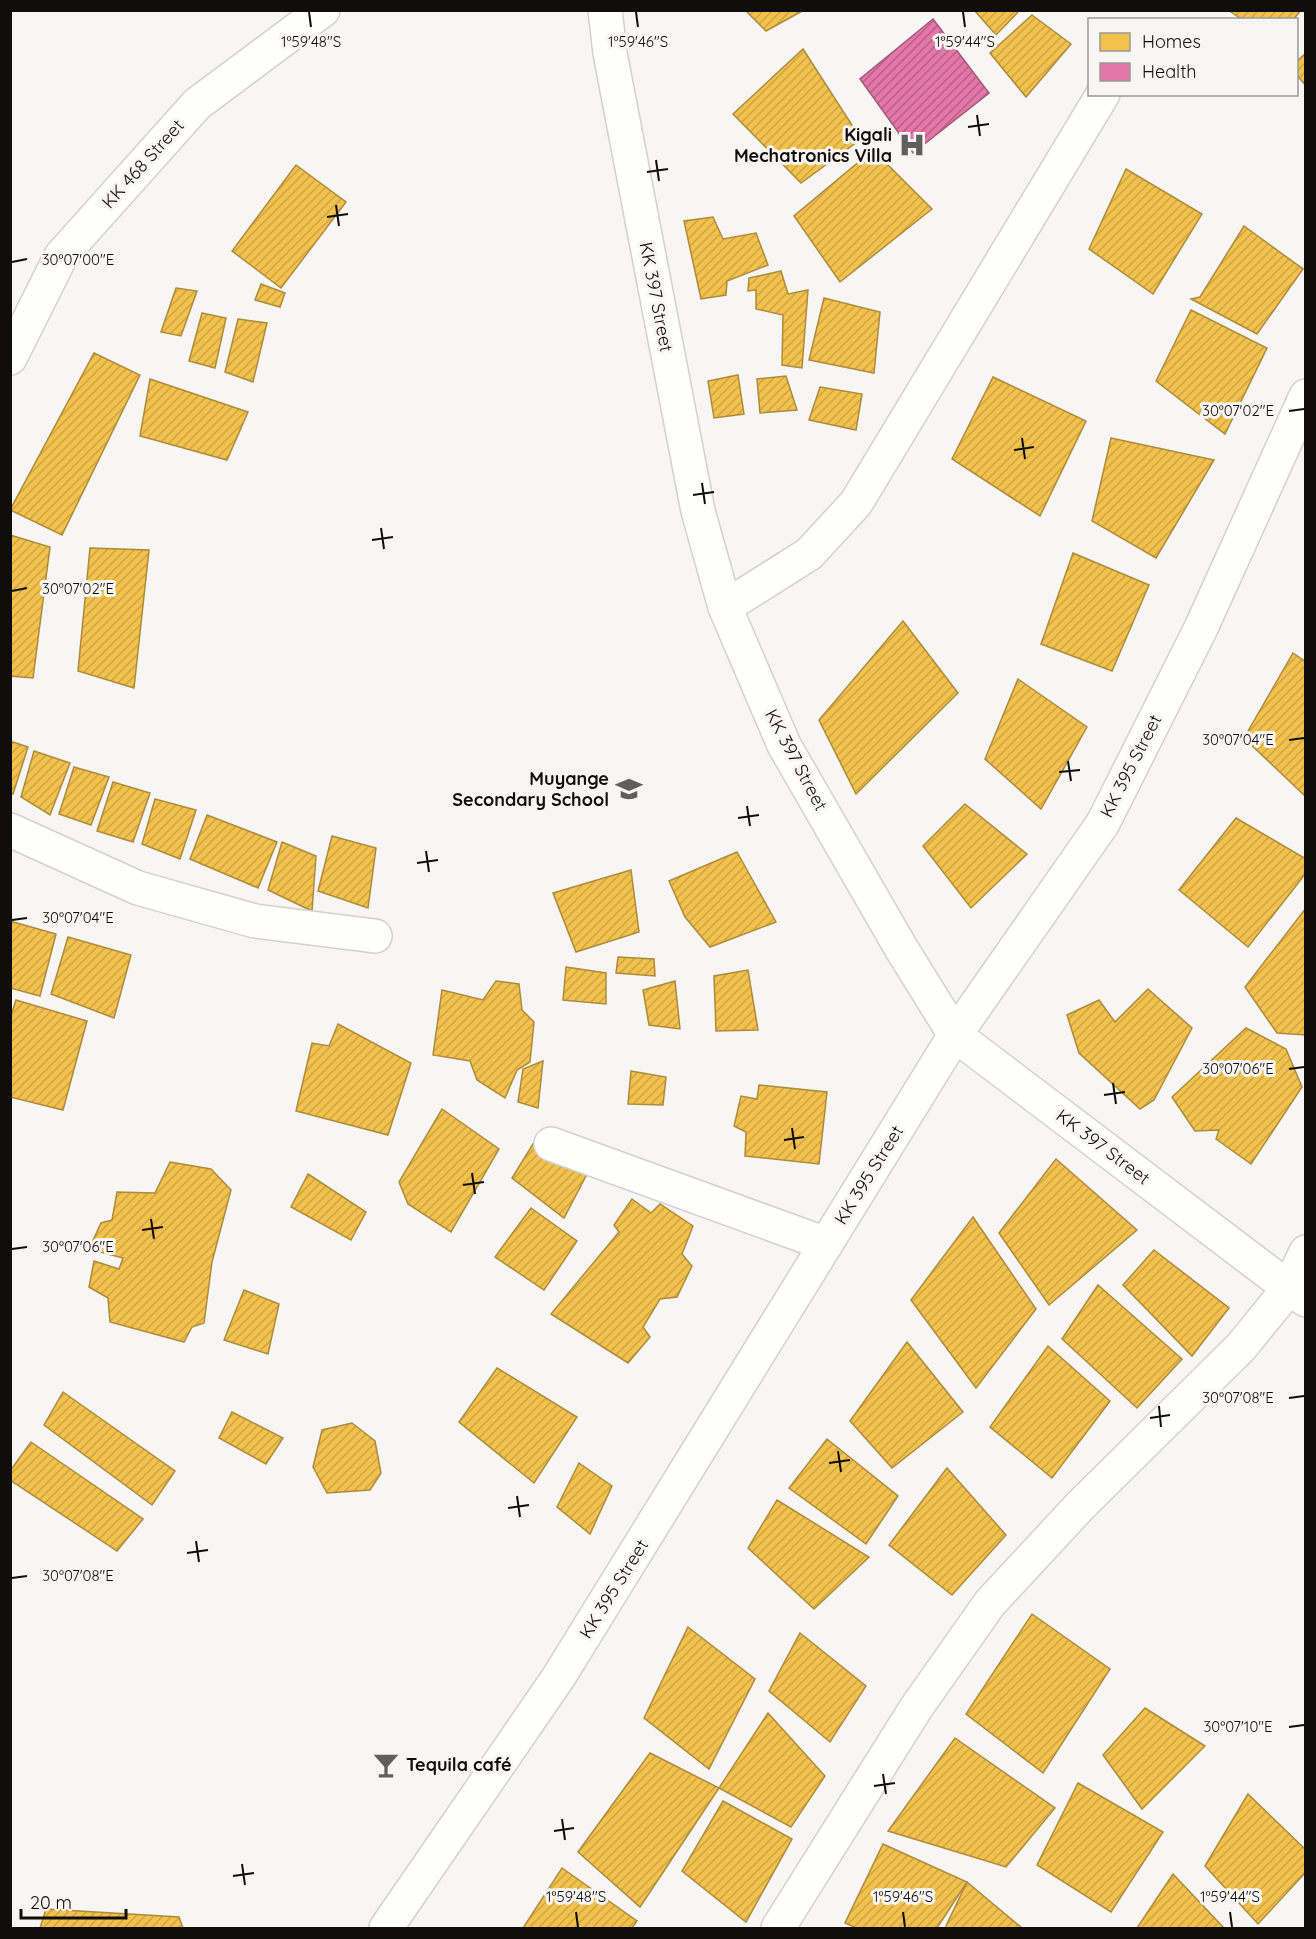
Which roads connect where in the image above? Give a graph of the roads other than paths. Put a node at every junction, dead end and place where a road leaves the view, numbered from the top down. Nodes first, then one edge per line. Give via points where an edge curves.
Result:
1 (323, 10) edge
2 (605, 10) edge
3 (1103, 96) edge
4 (10, 358) edge
5 (1305, 396) edge
6 (725, 608) junction
7 (10, 830) edge
8 (375, 936) dead end
9 (955, 1035) junction
10 (551, 1144) dead end
11 (826, 1244) junction
12 (1305, 1252) edge
13 (1297, 1294) edge
14 (386, 1929) edge
15 (778, 1929) edge

1 - 4 street, KK 468 Street via 197,104 61,256
2 - 6 street, KK 397 Street via 698,511
3 - 6 street via 856,503 809,554
5 - 9 street, KK 395 Street via 1201,628 1103,823
6 - 9 street, KK 397 Street via 784,746
7 - 8 street via 138,888 255,921
9 - 11 street, KK 395 Street
9 - 13 street, KK 397 Street
10 - 11 street
11 - 14 street, KK 395 Street via 558,1678
12 - 13 street
13 - 15 street via 1080,1506 990,1603 916,1708

